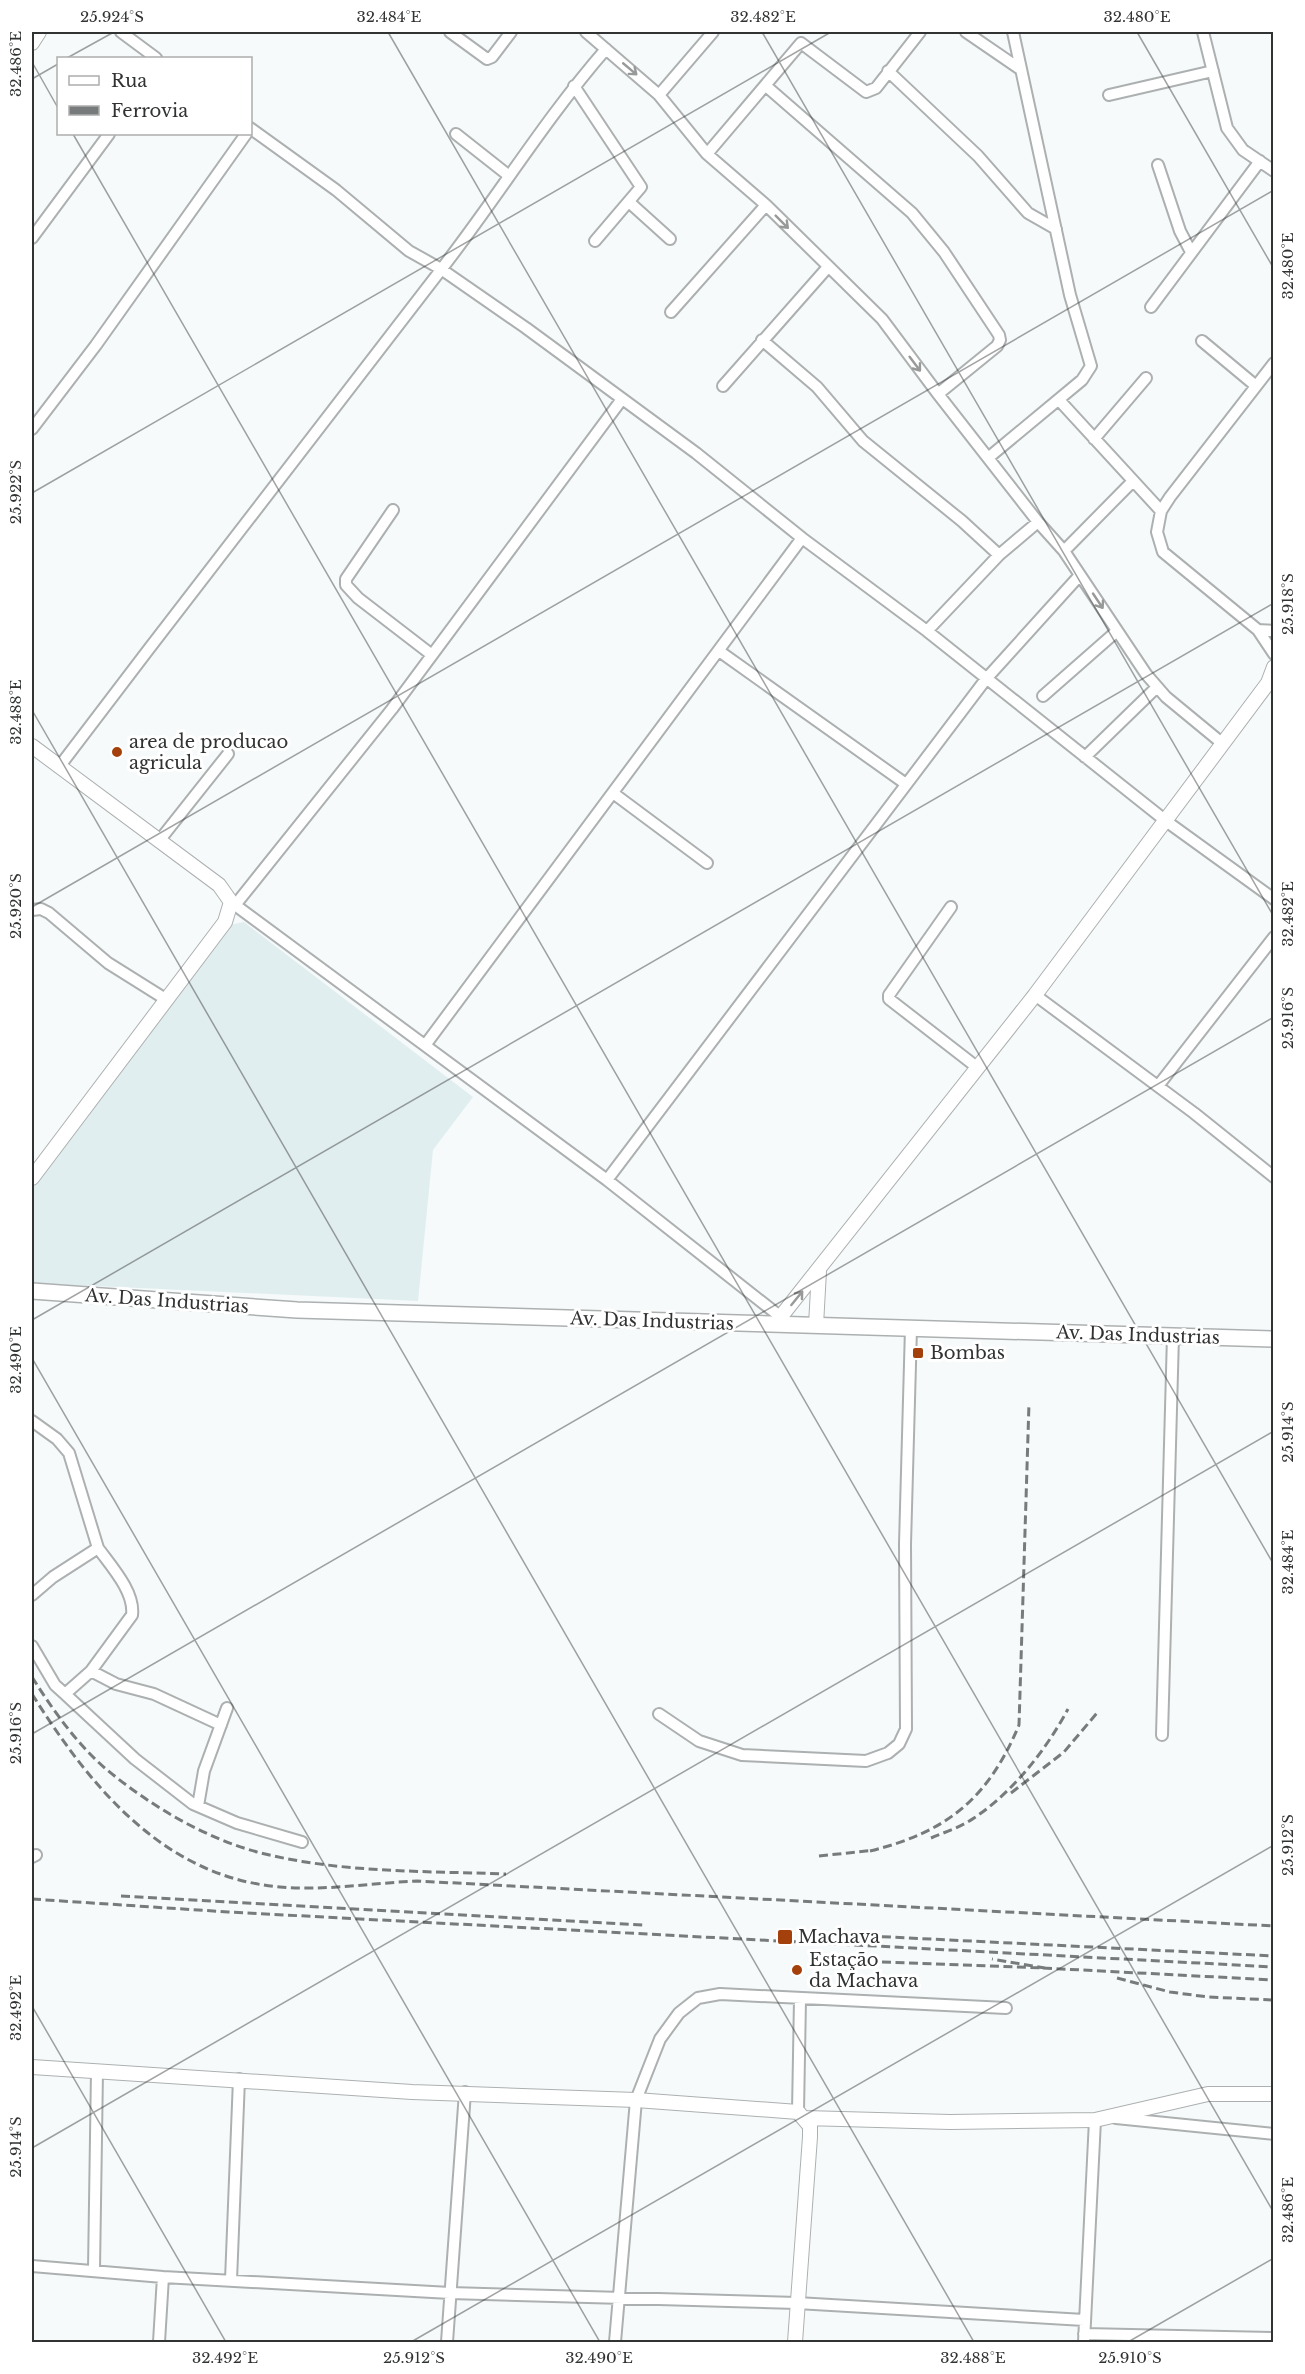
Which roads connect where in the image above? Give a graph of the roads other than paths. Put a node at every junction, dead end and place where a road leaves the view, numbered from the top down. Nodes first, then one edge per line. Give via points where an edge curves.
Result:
1 (39, 32) edge
2 (121, 32) edge
3 (450, 32) edge
4 (511, 32) edge
5 (586, 32) edge
6 (712, 32) edge
7 (920, 32) edge
8 (966, 32) edge
9 (1012, 32) edge
10 (1203, 32) edge
11 (32, 43) edge
12 (606, 49) junction
13 (155, 57) edge
14 (1020, 69) junction
15 (1213, 71) junction
16 (888, 72) junction
17 (574, 86) junction
18 (766, 86) junction
19 (659, 95) junction
20 (1109, 95) dead end
21 (252, 129) edge
22 (456, 134) dead end
23 (108, 135) edge
24 (245, 135) edge
25 (707, 154) junction
26 (1260, 161) junction
27 (1158, 165) dead end
28 (1274, 171) edge
29 (508, 175) junction
30 (629, 202) junction
31 (766, 206) junction
32 (1056, 229) junction
33 (32, 238) edge
34 (670, 239) dead end
35 (595, 241) dead end
36 (1191, 252) junction
37 (828, 267) junction
38 (441, 269) junction
39 (1151, 307) dead end
40 (671, 312) dead end
41 (762, 340) junction
42 (1202, 341) dead end
43 (1274, 363) edge
44 (1146, 378) dead end
45 (723, 386) dead end
46 (1256, 386) junction
47 (938, 394) junction
48 (622, 399) junction
49 (1059, 400) junction
50 (32, 429) edge
51 (1095, 440) junction
52 (988, 458) junction
53 (1132, 481) junction
54 (393, 510) dead end
55 (1161, 511) junction
56 (1038, 522) junction
57 (802, 538) junction
58 (1064, 551) junction
59 (999, 555) junction
60 (1080, 575) junction
61 (1258, 630) junction
62 (927, 631) junction
63 (1117, 631) junction
64 (1274, 632) edge
65 (719, 651) junction
66 (1274, 654) edge
67 (432, 655) junction
68 (1274, 667) edge
69 (986, 679) junction
70 (1271, 682) edge
71 (1157, 687) junction
72 (1042, 696) dead end
73 (1223, 744) junction
74 (32, 746) edge
75 (228, 754) dead end
76 (1085, 757) junction
77 (59, 767) junction
78 (906, 784) junction
79 (613, 793) junction
80 (1166, 821) junction
81 (159, 841) junction
82 (707, 863) dead end
83 (1274, 899) edge
84 (234, 903) junction
85 (951, 907) dead end
86 (32, 910) edge
87 (1274, 937) edge
88 (1035, 995) junction
89 (167, 1000) junction
90 (426, 1044) junction
91 (978, 1068) junction
92 (1158, 1086) junction
93 (1273, 1176) edge
94 (32, 1178) edge
95 (607, 1180) junction
96 (819, 1271) junction
97 (32, 1292) edge
98 (778, 1321) junction
99 (816, 1325) junction
100 (911, 1328) junction
101 (1173, 1336) junction
102 (1274, 1339) edge
103 (32, 1421) edge
104 (98, 1548) junction
105 (32, 1595) edge
106 (32, 1646) edge
107 (91, 1671) junction
108 (65, 1694) junction
109 (227, 1708) dead end
110 (659, 1714) dead end
111 (221, 1725) junction
112 (1162, 1735) dead end
113 (198, 1806) junction
114 (302, 1842) dead end
115 (800, 1999) junction
116 (1006, 2008) dead end
117 (32, 2067) edge
118 (98, 2071) junction
119 (238, 2079) junction
120 (465, 2092) junction
121 (1274, 2094) edge
122 (636, 2100) junction
123 (802, 2115) junction
124 (1101, 2118) junction
125 (1274, 2134) edge
126 (32, 2266) edge
127 (94, 2269) junction
128 (164, 2277) junction
129 (231, 2280) junction
130 (450, 2293) junction
131 (618, 2298) junction
132 (797, 2303) junction
133 (1084, 2320) junction
134 (1084, 2338) edge
135 (1274, 2338) edge
136 (159, 2343) edge
137 (447, 2343) edge
138 (615, 2343) edge
139 (795, 2343) edge

1 - 11 street
2 - 13 street
3 - 4 street via 487,59
5 - 12 street
6 - 19 street
7 - 16 street
8 - 14 street
9 - 14 street
10 - 15 street
12 - 17 street
12 -> 19 street
14 - 32 street
15 - 20 street
15 - 26 street via 1227,128 1243,150
16 - 18 street via 876,88 866,92 801,43
16 - 32 street via 978,156 1028,213
17 - 29 street
17 - 30 street via 640,185
18 - 25 street
18 - 47 street via 912,213 944,252 999,335 997,346
19 - 25 street
21 - 38 street via 336,190 409,251
22 - 29 street
23 - 33 street
24 - 50 street
25 - 31 street
26 - 28 street
26 - 36 street
27 - 36 street
29 - 38 street
30 - 34 street
30 - 35 street
31 -> 37 street
31 - 40 street
32 - 49 street via 1091,366 1082,380
36 - 39 street
37 - 41 street
37 -> 47 street via 882,319
38 - 48 street
38 - 77 street
41 - 45 street
41 - 59 street via 817,387 863,441
42 - 46 street
43 - 46 street
44 - 51 street
46 - 55 street
47 - 52 street
48 - 57 street
48 - 67 street
49 - 51 street
49 - 52 street
51 - 53 street
52 - 56 street
53 - 55 street
53 - 58 street
54 - 67 street via 346,579 346,585
55 - 61 street via 1157,532 1163,552
56 - 58 street
56 - 59 street
57 - 62 street
57 - 65 street
58 - 60 street
59 - 62 street
60 -> 63 street
60 - 69 street
61 - 64 street
61 - 66 street
62 - 69 street
63 - 71 street
63 - 72 street
65 - 78 street
65 - 79 street
67 - 84 street
68 - 70 street
69 - 76 street
69 - 78 street
70 - 73 street
71 - 73 street
71 - 76 street
73 - 80 street
74 - 77 street
75 - 81 street
76 - 80 street
77 - 81 street
78 - 95 street
79 - 82 street
79 - 90 street
80 - 83 street
80 - 88 street
81 - 84 street via 219,885
84 - 89 street via 225,922
84 - 90 street
85 - 91 street via 889,999
86 - 89 street via 49,913 108,963
87 - 92 street
88 - 91 street
88 - 92 street
89 - 94 street
90 - 95 street
91 - 96 street
92 - 93 street
95 - 98 street
98 -> 96 street
96 - 99 street
97 - 98 main road, Av. Das Industrias via 297,1310
98 - 99 main road, Av. Das Industrias
99 - 100 main road, Av. Das Industrias
100 - 101 main road, Av. Das Industrias
100 - 110 street via 905,1544 906,1729 899,1744 866,1761 742,1755 699,1741
101 - 102 main road, Av. Das Industrias
101 - 112 street
103 - 104 street via 57,1438 69,1453
104 - 105 street
104 - 107 street via 133,1606 132,1615
106 - 108 street via 55,1685
107 - 108 street
107 - 111 street
108 - 113 street via 135,1759
109 - 111 street
111 - 113 street via 204,1771
113 - 114 street via 237,1823
115 - 116 street
115 - 122 street via 720,1994 698,1998 680,2013 660,2039
115 - 123 street
117 - 118 street
118 - 119 street
118 - 127 street
119 - 120 street via 412,2092
119 - 129 street
120 - 122 street
120 - 130 street
121 - 124 street via 1208,2094
122 - 123 street
122 - 131 street
123 - 124 street via 950,2122
123 - 132 street via 810,2126 810,2137
124 - 125 street
124 - 133 street
126 - 127 street
127 - 128 street
128 - 129 street
128 - 136 street
129 - 130 street
130 - 131 street
130 - 137 street
131 - 132 street
131 - 138 street
132 - 133 street
132 - 139 street
133 - 134 street
134 - 135 street

